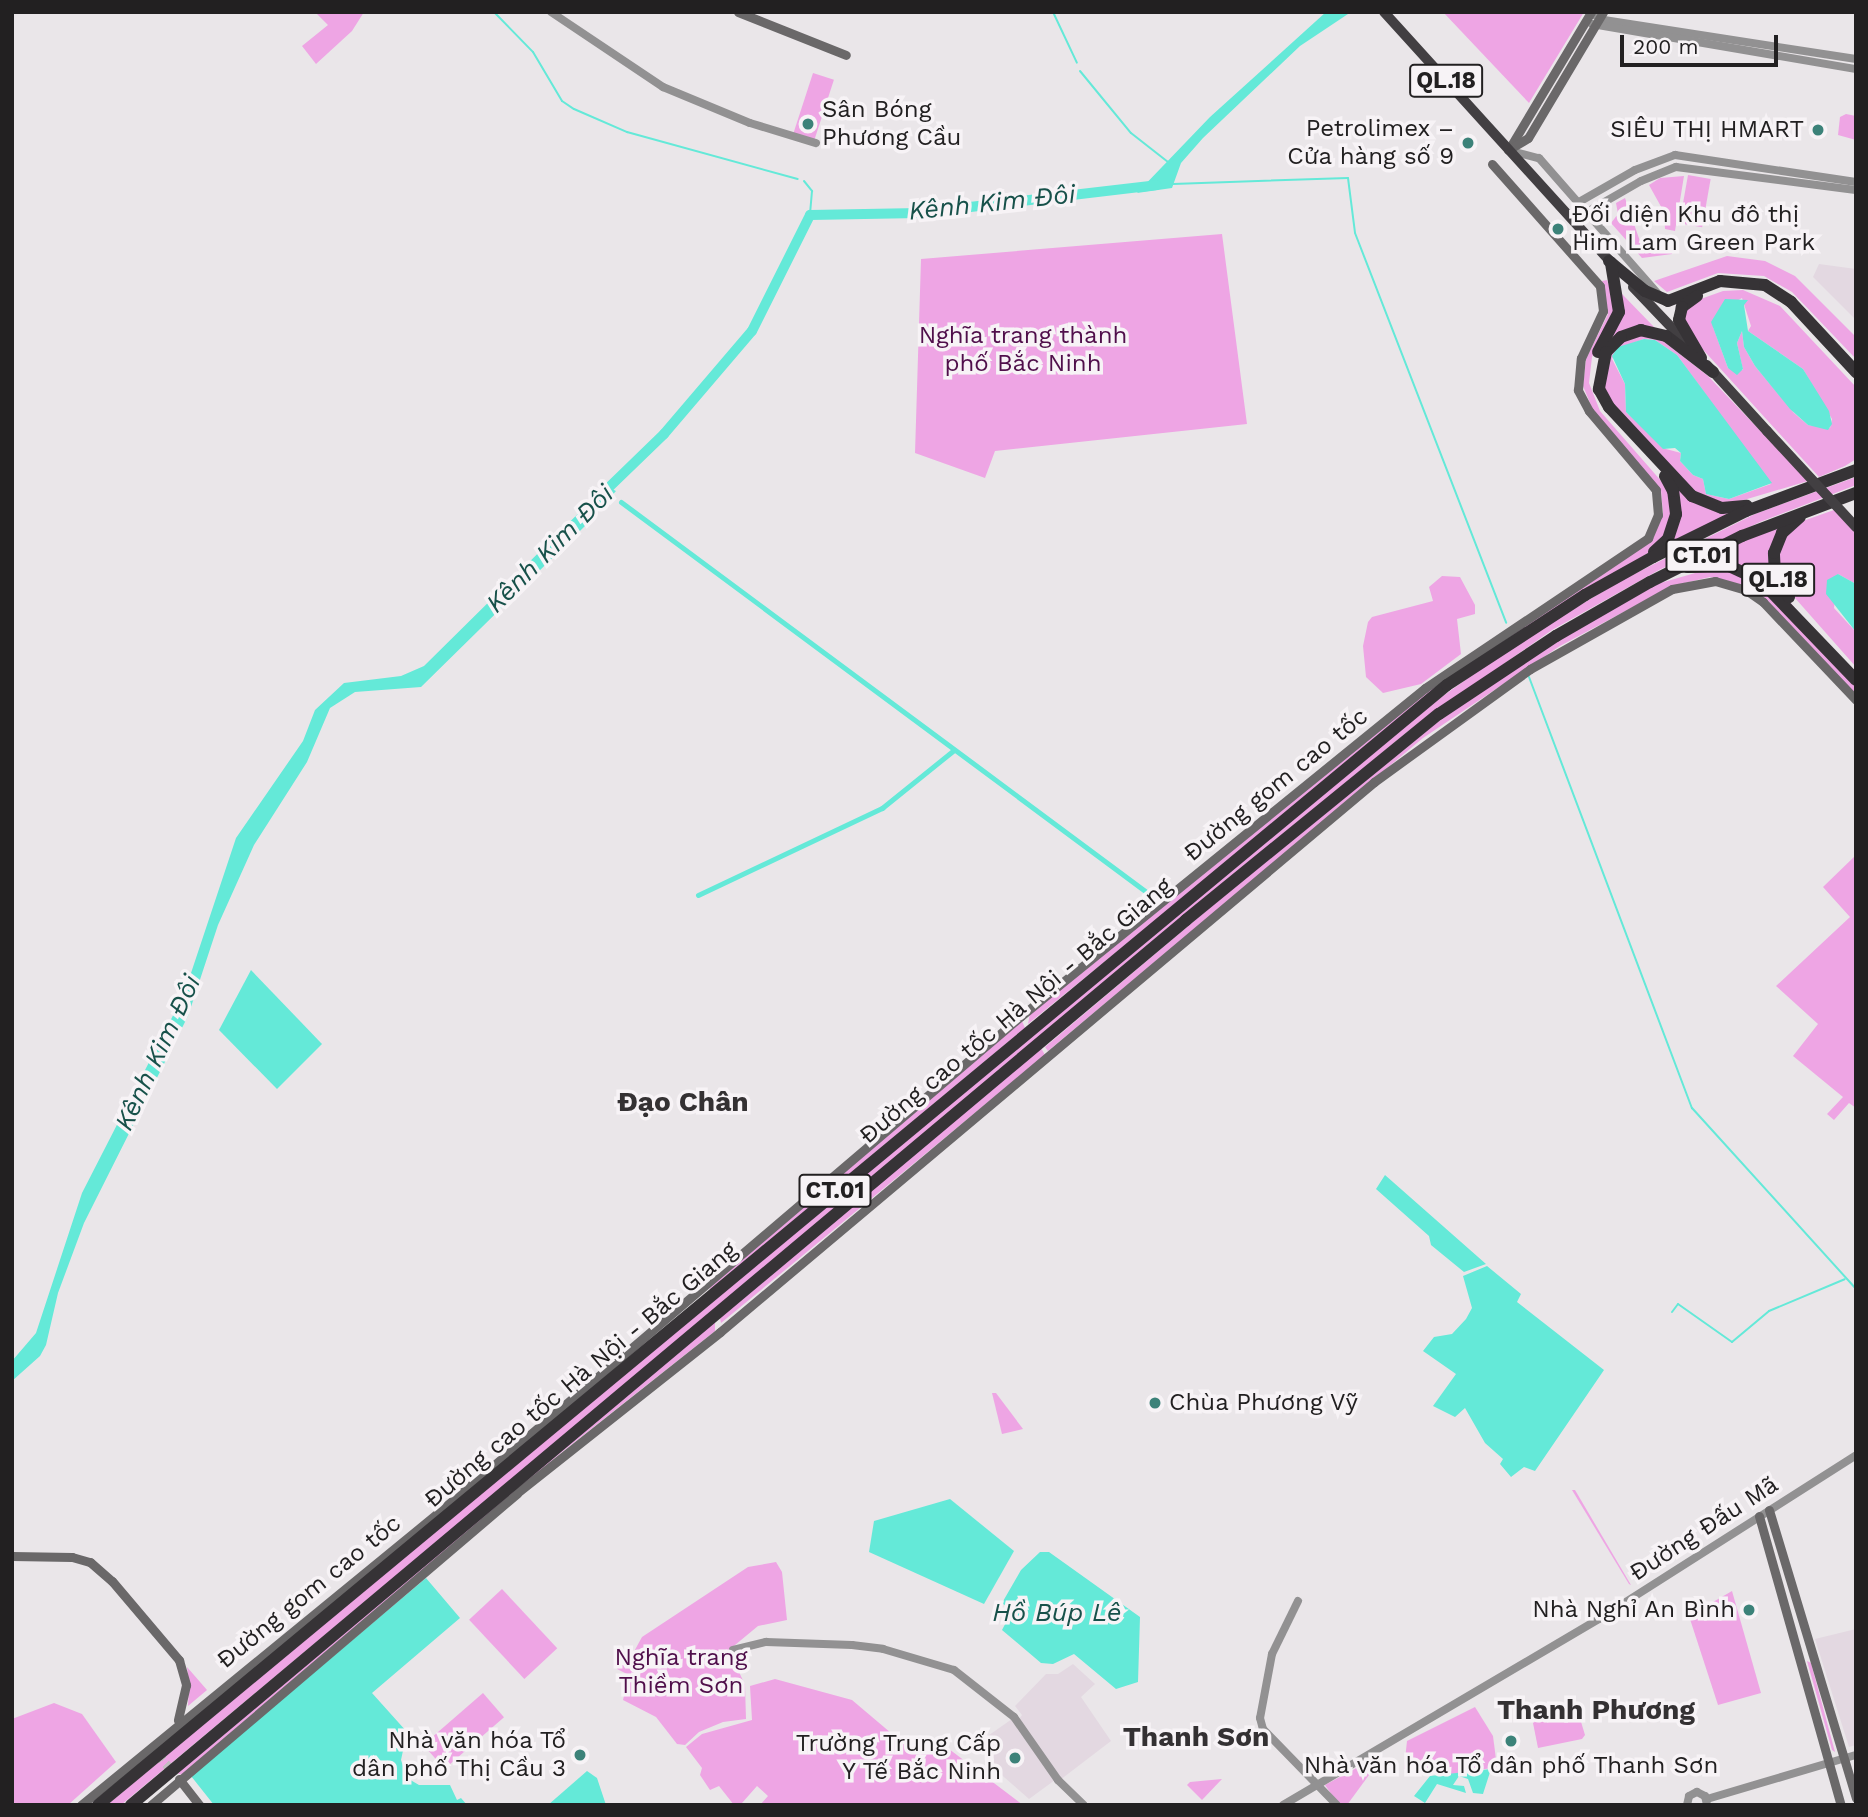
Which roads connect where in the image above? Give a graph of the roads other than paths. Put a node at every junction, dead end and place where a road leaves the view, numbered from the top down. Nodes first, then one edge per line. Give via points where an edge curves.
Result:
1 (551, 12) edge
2 (738, 12) edge
3 (1384, 12) edge
4 (1594, 17) edge
5 (846, 55) dead end
6 (1856, 59) edge
7 (1856, 69) edge
8 (816, 143) dead end
9 (1508, 150) junction
10 (1492, 164) dead end
11 (1635, 170) junction
12 (1774, 173) junction
13 (1641, 181) junction
14 (1856, 182) edge
15 (1856, 190) edge
16 (1579, 202) junction
17 (1587, 212) junction
18 (1610, 262) junction
19 (1674, 300) junction
20 (1703, 361) junction
21 (1713, 372) junction
22 (1856, 372) edge
23 (1856, 381) edge
24 (1856, 462) edge
25 (1856, 470) edge
26 (1830, 478) junction
27 (1807, 487) junction
28 (1856, 493) edge
29 (1841, 498) junction
30 (1856, 527) edge
31 (1585, 595) junction
32 (1569, 628) junction
33 (1856, 670) edge
34 (1856, 680) edge
35 (1856, 700) edge
36 (1856, 1455) edge
37 (1769, 1510) junction
38 (1759, 1516) junction
39 (12, 1556) edge
40 (1298, 1601) dead end
41 (733, 1650) dead end
42 (1813, 1652) junction
43 (1799, 1657) junction
44 (178, 1721) junction
45 (1856, 1755) edge
46 (1844, 1758) junction
47 (1829, 1762) junction
48 (177, 1777) junction
49 (1316, 1782) junction
50 (1856, 1798) edge
51 (1707, 1802) edge
52 (80, 1805) edge
53 (98, 1805) edge
54 (131, 1805) edge
55 (151, 1805) edge
56 (200, 1805) edge
57 (1084, 1805) edge
58 (1283, 1805) edge
59 (1337, 1805) edge
60 (1687, 1805) edge
61 (1841, 1805) edge

1 - 8 street via 663,87 750,123
2 - 5 main road
3 - 9 highway, QL.18
4 - 6 street
4 - 7 street
4 - 9 main road
9 - 16 street via 1539,158
9 - 18 highway, QL.18
10 - 44 main road, Đường gom cao tốc via 1600,286 1603,312 1581,358 1578,390 1588,411 1654,485 1659,508 1648,538 1425,688 835,1171 404,1541
11 - 12 street via 1675,155
11 - 13 street
11 - 16 street
12 - 13 street via 1676,167
12 - 14 street
12 - 15 street
13 - 17 street
16 - 17 street
17 - 19 street via 1657,293
18 - 19 highway, QL.18 via 1646,292
18 - 20 highway, QL.18
18 - 31 highway via 1619,312 1594,361 1593,388 1603,409 1669,482 1676,514 1670,534 1658,548
19 - 22 highway via 1720,281 1765,285 1791,302
20 - 21 highway, QL.18
20 - 23 highway via 1679,323 1682,307 1710,289 1746,286 1766,292 1788,308
21 - 27 highway via 1666,335 1641,330 1624,335 1606,352 1600,389 1606,403 1675,480 1704,502 1736,508
21 - 30 highway, QL.18, bridge
24 - 26 highway
25 - 26 highway, Đường cao tốc Hà Nội - Bắc Giang / CT.01
26 - 27 highway, Đường cao tốc Hà Nội - Bắc Giang / CT.01
27 - 31 highway, Đường cao tốc Hà Nội - Bắc Giang / CT.01 via 1734,517
28 - 29 highway, Đường cao tốc Hà Nội - Bắc Giang / CT.01
29 - 32 highway, Đường cao tốc Hà Nội - Bắc Giang / CT.01 via 1699,556
29 - 33 highway, QL.18 via 1787,527 1776,545 1774,567 1784,591
31 - 53 highway, Đường cao tốc Hà Nội - Bắc Giang / CT.01 via 1455,679 1374,741
32 - 34 highway via 1682,569 1727,565 1753,575 1775,592
32 - 54 highway, Đường cao tốc Hà Nội - Bắc Giang / CT.01 via 1386,755
35 - 48 main road via 1763,602 1740,588 1715,581 1672,589 1530,669 1374,782 805,1262 497,1510
36 - 37 street, Đường Đấu Mã
37 - 38 street, Đường Đấu Mã
37 - 42 main road
38 - 43 main road
38 - 49 street, Đường Đấu Mã via 1472,1696
39 - 44 main road via 72,1557 90,1562 112,1581 163,1637 182,1666 186,1691
40 - 49 street via 1272,1654 1260,1718 1263,1729
41 - 57 street via 766,1642 852,1645 954,1670 1014,1717 1058,1780
42 - 43 main road
42 - 46 main road
43 - 47 main road
44 - 52 main road, Đường gom cao tốc via 154,1749
45 - 46 street
46 - 47 street
46 - 50 main road
47 - 51 street
47 - 61 main road
48 - 55 main road
48 - 56 main road
49 - 58 street, Đường Đấu Mã
49 - 59 street
51 - 60 street via 1694,1792

